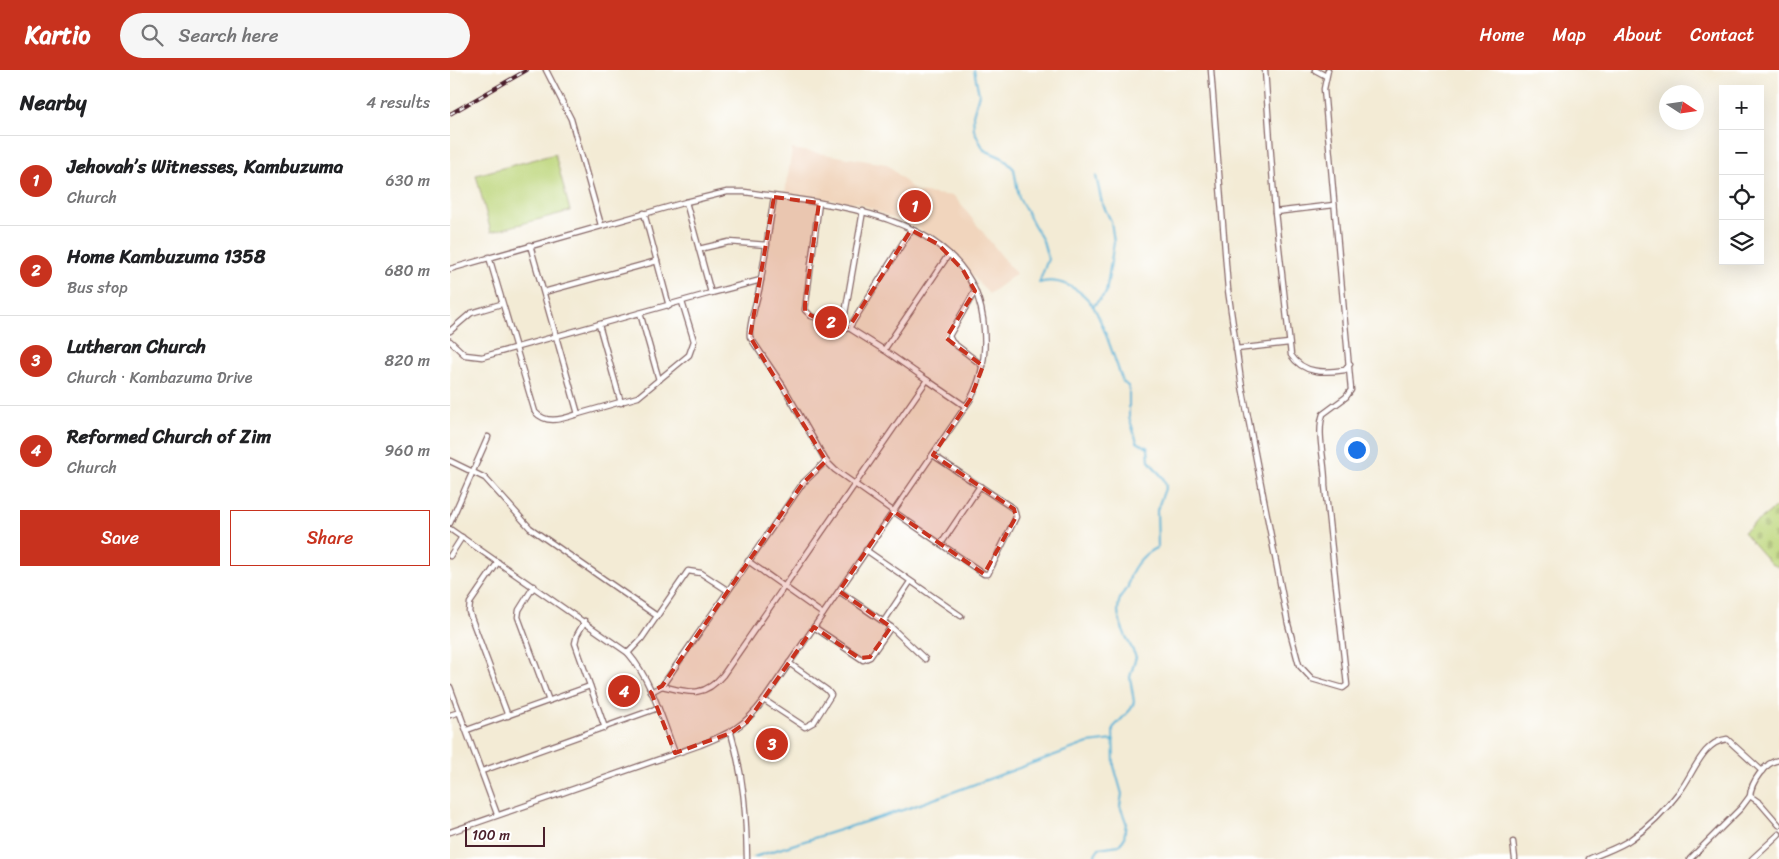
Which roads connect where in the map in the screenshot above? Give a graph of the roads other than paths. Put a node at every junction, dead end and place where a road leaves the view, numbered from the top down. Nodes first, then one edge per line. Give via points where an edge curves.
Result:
1 (546, 70) edge
2 (1211, 70) edge
3 (1265, 70) edge
4 (1315, 70) edge
5 (1328, 70) edge
6 (1326, 76) junction
7 (774, 197) junction
8 (686, 202) junction
9 (820, 203) junction
10 (1334, 205) junction
11 (863, 211) junction
12 (1275, 212) junction
13 (644, 213) junction
14 (602, 225) junction
15 (911, 230) junction
16 (530, 245) junction
17 (767, 245) junction
18 (700, 249) junction
19 (949, 254) junction
20 (489, 257) junction
21 (657, 261) junction
22 (450, 269) edge
23 (761, 280) junction
24 (975, 291) junction
25 (544, 292) junction
26 (711, 293) junction
27 (682, 302) junction
28 (501, 304) junction
29 (669, 306) junction
30 (640, 313) junction
31 (599, 325) junction
32 (843, 325) junction
33 (848, 328) junction
34 (450, 332) edge
35 (556, 336) junction
36 (450, 342) edge
37 (1289, 343) junction
38 (514, 348) junction
39 (1236, 349) junction
40 (884, 350) junction
41 (1350, 364) junction
42 (983, 366) junction
43 (659, 380) junction
44 (927, 380) junction
45 (621, 403) junction
46 (966, 406) junction
47 (578, 414) junction
48 (488, 436) dead end
49 (933, 455) junction
50 (826, 460) junction
51 (450, 461) edge
52 (474, 471) junction
53 (855, 484) junction
54 (980, 486) junction
55 (893, 512) junction
56 (450, 523) edge
57 (450, 529) edge
58 (462, 538) junction
59 (941, 544) junction
60 (866, 550) junction
61 (450, 556) edge
62 (748, 561) junction
63 (498, 562) junction
64 (910, 582) junction
65 (534, 586) junction
66 (784, 586) junction
67 (728, 590) junction
68 (839, 591) junction
69 (823, 614) junction
70 (657, 616) junction
71 (961, 616) dead end
72 (584, 621) junction
73 (884, 621) junction
74 (814, 627) junction
75 (891, 627) junction
76 (628, 653) junction
77 (925, 659) dead end
78 (789, 663) junction
79 (590, 686) junction
80 (662, 686) junction
81 (450, 687) edge
82 (651, 692) junction
83 (764, 700) junction
84 (549, 701) junction
85 (658, 708) junction
86 (460, 712) junction
87 (450, 715) edge
88 (508, 716) junction
89 (605, 728) junction
90 (467, 730) junction
91 (731, 733) junction
92 (675, 753) junction
93 (1779, 760) edge
94 (482, 771) junction
95 (1762, 771) junction
96 (1750, 796) junction
97 (497, 814) junction
98 (450, 824) edge
99 (1779, 825) edge
100 (451, 831) edge
101 (1779, 834) edge
102 (1513, 842) dead end
103 (747, 859) edge
104 (1515, 859) edge
105 (1589, 859) edge
106 (1690, 859) edge
107 (1752, 859) edge

1 - 14 street via 571,119
2 - 39 street via 1228,290
3 - 12 street
4 - 6 street
5 - 6 street
6 - 10 street via 1324,89
7 - 8 street via 735,192
7 - 9 street
7 - 17 street
8 - 13 street
8 - 18 street
9 - 11 street
9 - 32 street via 805,310 811,316
10 - 12 street
10 - 41 street
11 - 15 street
11 - 32 street
12 - 37 street
13 - 14 street
13 - 21 street
14 - 16 street
15 - 19 street via 933,240
15 - 33 street
16 - 20 street
16 - 25 street
17 - 18 street via 729,242
17 - 23 street
18 - 26 street
19 - 24 street
19 - 40 street
20 - 22 street
20 - 28 street
21 - 25 street
21 - 29 street
23 - 26 street
23 - 50 street via 749,327 750,337 784,386
24 - 42 street via 984,324
24 - 42 street via 949,336 952,342
25 - 35 street
26 - 27 street
27 - 29 street
27 - 43 street via 694,346 689,355
28 - 34 street via 471,313
28 - 38 street
29 - 30 street
30 - 31 street
30 - 43 street
31 - 35 street
31 - 45 street
32 - 33 street
33 - 40 street
35 - 38 street
35 - 47 street
36 - 38 street via 472,357
37 - 39 street
37 - 41 street via 1291,355 1302,367 1332,372 1345,370
38 - 47 street via 535,412 543,420
39 - 41 street via 1288,624 1300,665 1312,679 1343,688 1347,685 1325,486 1326,466 1319,433 1323,414 1351,390
40 - 44 street
42 - 46 street via 979,383
43 - 45 street via 642,394
44 - 46 street
44 - 53 street
45 - 47 street
46 - 49 street
48 - 52 street
49 - 54 street
49 - 55 street
50 - 53 street
50 - 62 street via 803,483
51 - 52 street
52 - 56 street
52 - 70 street via 489,482 530,528
53 - 55 street
53 - 66 street
54 - 59 street
54 - 59 street via 1014,510 1016,517 988,574
55 - 59 street
55 - 60 street
57 - 58 street
58 - 61 street
58 - 63 street
60 - 64 street
60 - 68 street
62 - 66 street
62 - 67 street
63 - 65 street
63 - 88 street via 470,603 469,612
64 - 71 street
64 - 73 street
65 - 72 street
65 - 84 street via 519,610 518,620
66 - 69 street
66 - 80 street via 713,686 700,692
67 - 70 street via 701,573 688,571
67 - 80 street
68 - 69 street
68 - 73 street
69 - 74 street
70 - 76 street
72 - 76 street
72 - 79 street via 575,643
73 - 75 street
74 - 75 street via 863,660 870,657
74 - 78 street
75 - 77 street
76 - 82 street
78 - 83 street
78 - 83 street via 831,695 814,722 809,727 801,725
79 - 84 street
79 - 89 street
80 - 82 street
81 - 86 street
82 - 85 street
83 - 91 street via 747,722
84 - 88 street
85 - 89 street
85 - 92 street
86 - 87 street
86 - 90 street
88 - 90 street
89 - 94 street
90 - 94 street
91 - 92 street
91 - 103 street via 744,783
92 - 97 street
93 - 95 street
94 - 97 street
95 - 96 street
95 - 105 street via 1727,739 1717,740 1704,753 1680,790 1646,826 1630,840
96 - 99 street
96 - 106 street
97 - 100 street
98 - 100 street
101 - 107 street
102 - 104 street

